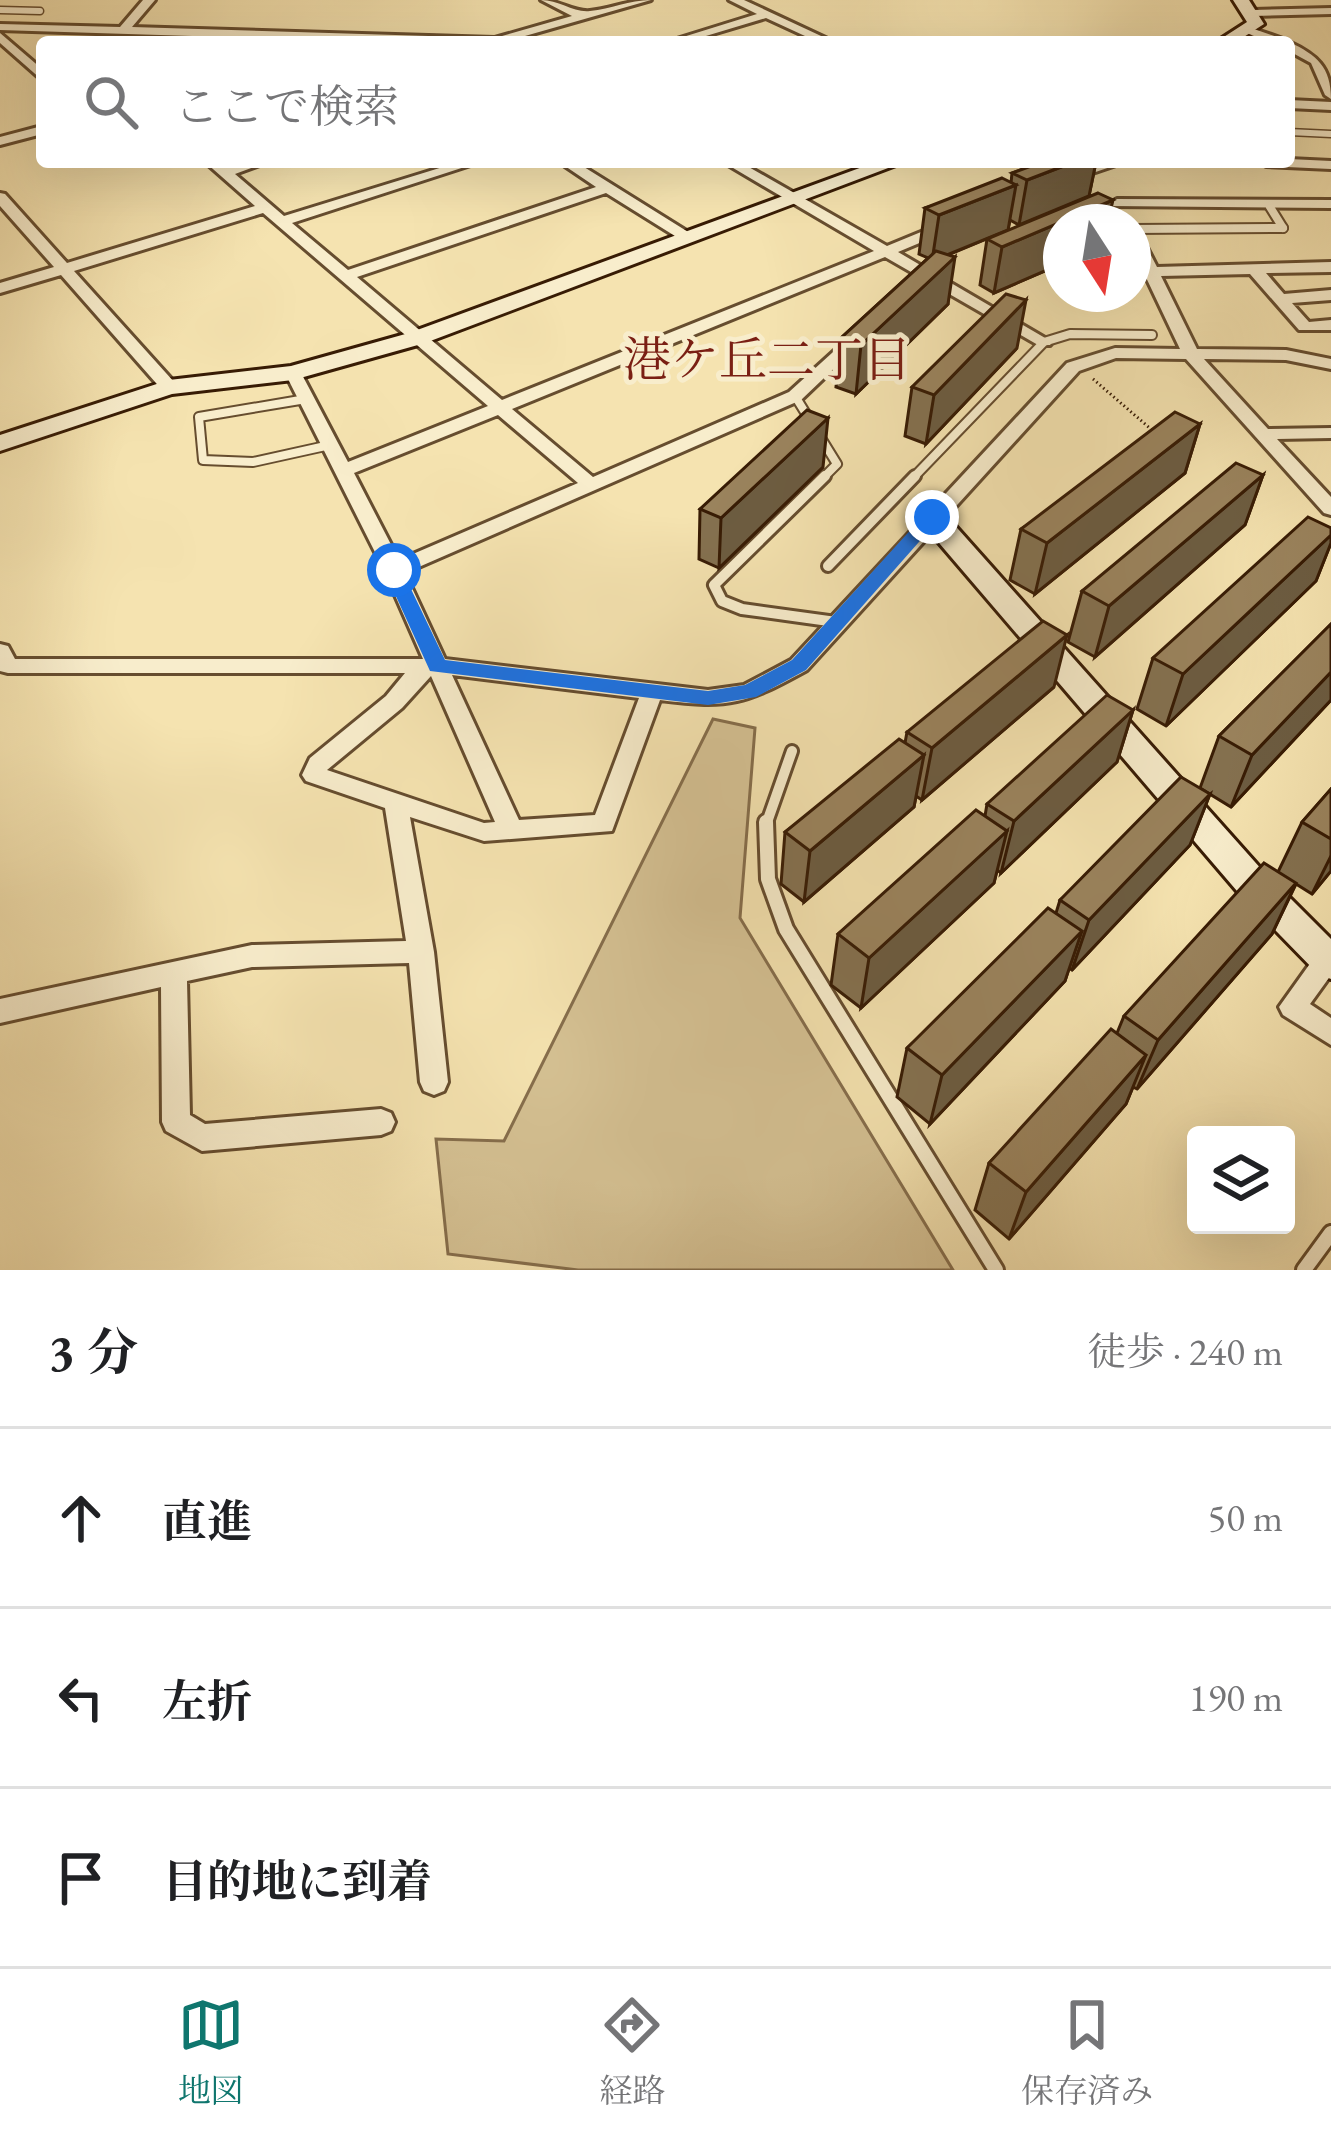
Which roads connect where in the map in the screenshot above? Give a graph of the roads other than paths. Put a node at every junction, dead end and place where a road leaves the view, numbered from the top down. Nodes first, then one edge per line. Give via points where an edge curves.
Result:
1 (149, 0) edge
2 (547, 0) edge
3 (645, 0) edge
4 (735, 0) edge
5 (0, 10) edge
6 (40, 11) dead end
7 (1331, 11) edge
8 (766, 15) junction
9 (1248, 15) edge
10 (584, 17) junction
11 (0, 27) edge
12 (57, 27) junction
13 (125, 28) junction
14 (66, 36) edge
15 (291, 36) edge
16 (521, 36) edge
17 (694, 36) edge
18 (814, 36) edge
19 (1272, 36) edge
20 (0, 37) edge
21 (1295, 49) edge
22 (36, 70) edge
23 (1331, 95) edge
24 (1295, 104) edge
25 (1331, 106) edge
26 (36, 132) edge
27 (1295, 132) edge
28 (1331, 134) edge
29 (0, 141) edge
30 (1295, 163) edge
31 (1331, 165) edge
32 (219, 168) edge
33 (454, 168) edge
34 (576, 168) edge
35 (741, 168) edge
36 (878, 168) edge
37 (1087, 168) edge
38 (1097, 168) edge
39 (1057, 182) edge
40 (608, 188) junction
41 (0, 197) edge
42 (795, 199) junction
43 (1117, 202) joint
44 (1268, 204) junction
45 (1331, 204) edge
46 (264, 208) junction
47 (282, 221) junction
48 (951, 225) edge
49 (1151, 232) edge
50 (688, 238) junction
51 (887, 250) junction
52 (1331, 267) edge
53 (64, 268) junction
54 (1151, 272) joint
55 (1256, 272) junction
56 (926, 274) junction
57 (346, 276) junction
58 (0, 288) edge
59 (910, 290) edge
60 (1331, 295) edge
61 (1280, 299) junction
62 (877, 320) edge
63 (1331, 325) edge
64 (1152, 334) dead end
65 (417, 338) junction
66 (1044, 342) junction
67 (1192, 356) junction
68 (1331, 364) edge
69 (292, 374) junction
70 (169, 387) junction
71 (795, 396) junction
72 (306, 399) junction
73 (496, 407) junction
74 (1331, 433) edge
75 (1265, 434) junction
76 (0, 443) edge
77 (330, 446) junction
78 (343, 471) junction
79 (590, 484) junction
80 (1331, 509) edge
81 (932, 517) junction
82 (828, 566) dead end
83 (394, 570) junction
84 (837, 622) junction
85 (3, 663) edge
86 (437, 666) junction
87 (652, 693) junction
88 (792, 752) dead end
89 (396, 803) junction
90 (512, 830) junction
91 (421, 952) junction
92 (1329, 961) edge
93 (174, 972) junction
94 (0, 1011) edge
95 (1331, 1033) edge
96 (434, 1082) dead end
97 (381, 1122) dead end
98 (1331, 1233) edge
99 (996, 1270) edge
100 (1304, 1270) edge

1 - 13 street
2 - 10 street
3 - 10 street
4 - 8 street
5 - 6 lane
7 - 9 street
8 - 17 street
8 - 18 street
9 - 19 street
10 - 16 street
11 - 12 street
12 - 13 street
12 - 14 street
13 - 15 street
20 - 22 street
21 - 23 street via 1316,61
24 - 25 street
26 - 29 street
27 - 28 lane
30 - 31 street
32 - 46 street
33 - 47 street
34 - 40 street
35 - 42 street
36 - 42 street
37 - 39 street
38 - 43 street
40 - 50 street
40 - 57 street
41 - 53 street
42 - 50 street
42 - 51 street
43 - 44 street
44 - 45 street
44 - 49 lane via 1283,228
46 - 47 street
46 - 53 street
47 - 57 street
48 - 51 street
50 - 65 street
51 - 56 street
51 - 73 street
52 - 55 street
53 - 58 street
53 - 70 street
54 - 55 street
54 - 67 street
55 - 61 street
56 - 59 street
56 - 66 street
57 - 65 street
60 - 61 street
61 - 63 street via 1305,327
62 - 71 street
64 - 66 lane via 1070,334
65 - 69 street
65 - 73 street
66 - 82 lane
67 - 68 street
67 - 75 street
67 - 81 street via 1115,353 1073,367
69 - 70 street
69 - 72 street
70 - 76 street
71 - 79 street
71 - 84 lane via 837,464 714,585 722,601 742,609
72 - 77 street
72 - 77 lane via 199,417 203,460 253,462
73 - 78 street
73 - 79 street
74 - 75 street
75 - 80 street
77 - 78 street
78 - 83 street
79 - 83 street
81 - 84 street
81 - 92 street
83 - 86 street
84 - 87 street via 799,665 749,692
85 - 86 street
86 - 87 street
86 - 89 street via 418,673 314,775
86 - 90 street
87 - 90 street via 604,824
88 - 99 lane via 764,817 764,878 786,929
89 - 90 street via 484,832
89 - 91 street
91 - 93 street via 252,956
91 - 96 street
92 - 95 street via 1292,1007
93 - 94 street
93 - 97 street via 176,1122 202,1138
98 - 100 lane

